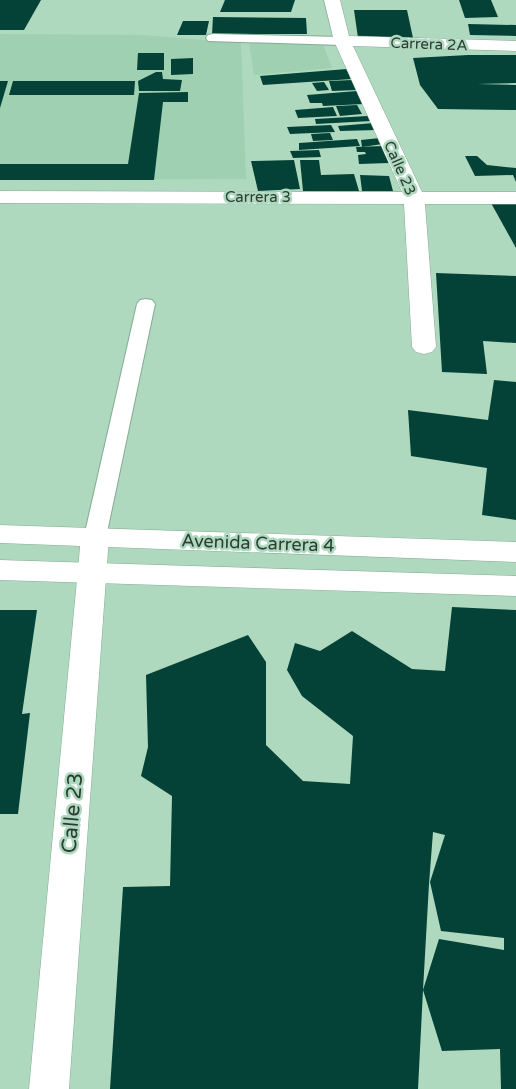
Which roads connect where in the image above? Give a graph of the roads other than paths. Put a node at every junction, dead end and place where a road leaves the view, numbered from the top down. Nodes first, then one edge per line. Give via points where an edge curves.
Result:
1 (332, 0) edge
2 (213, 38) dead end
3 (342, 41) junction
4 (516, 46) edge
5 (0, 197) edge
6 (414, 197) junction
7 (516, 198) edge
8 (146, 304) dead end
9 (424, 347) dead end
10 (0, 534) edge
11 (95, 537) junction
12 (516, 552) edge
13 (0, 570) edge
14 (92, 573) junction
15 (516, 586) edge
16 (49, 1089) edge

1 - 3 street, Calle 23
2 - 3 lane
3 - 4 street, Carrera 2A
3 - 6 street, Calle 23
5 - 6 street, Carrera 3
6 - 7 street, Carrera 3
6 - 9 street, Calle 23
8 - 11 lane
10 - 11 street, Avenida Carrera 4
11 - 12 street, Avenida Carrera 4
11 - 14 street, Calle 23
13 - 14 street, Avenida Carrera 4
14 - 15 street, Avenida Carrera 4
14 - 16 street, Calle 23

